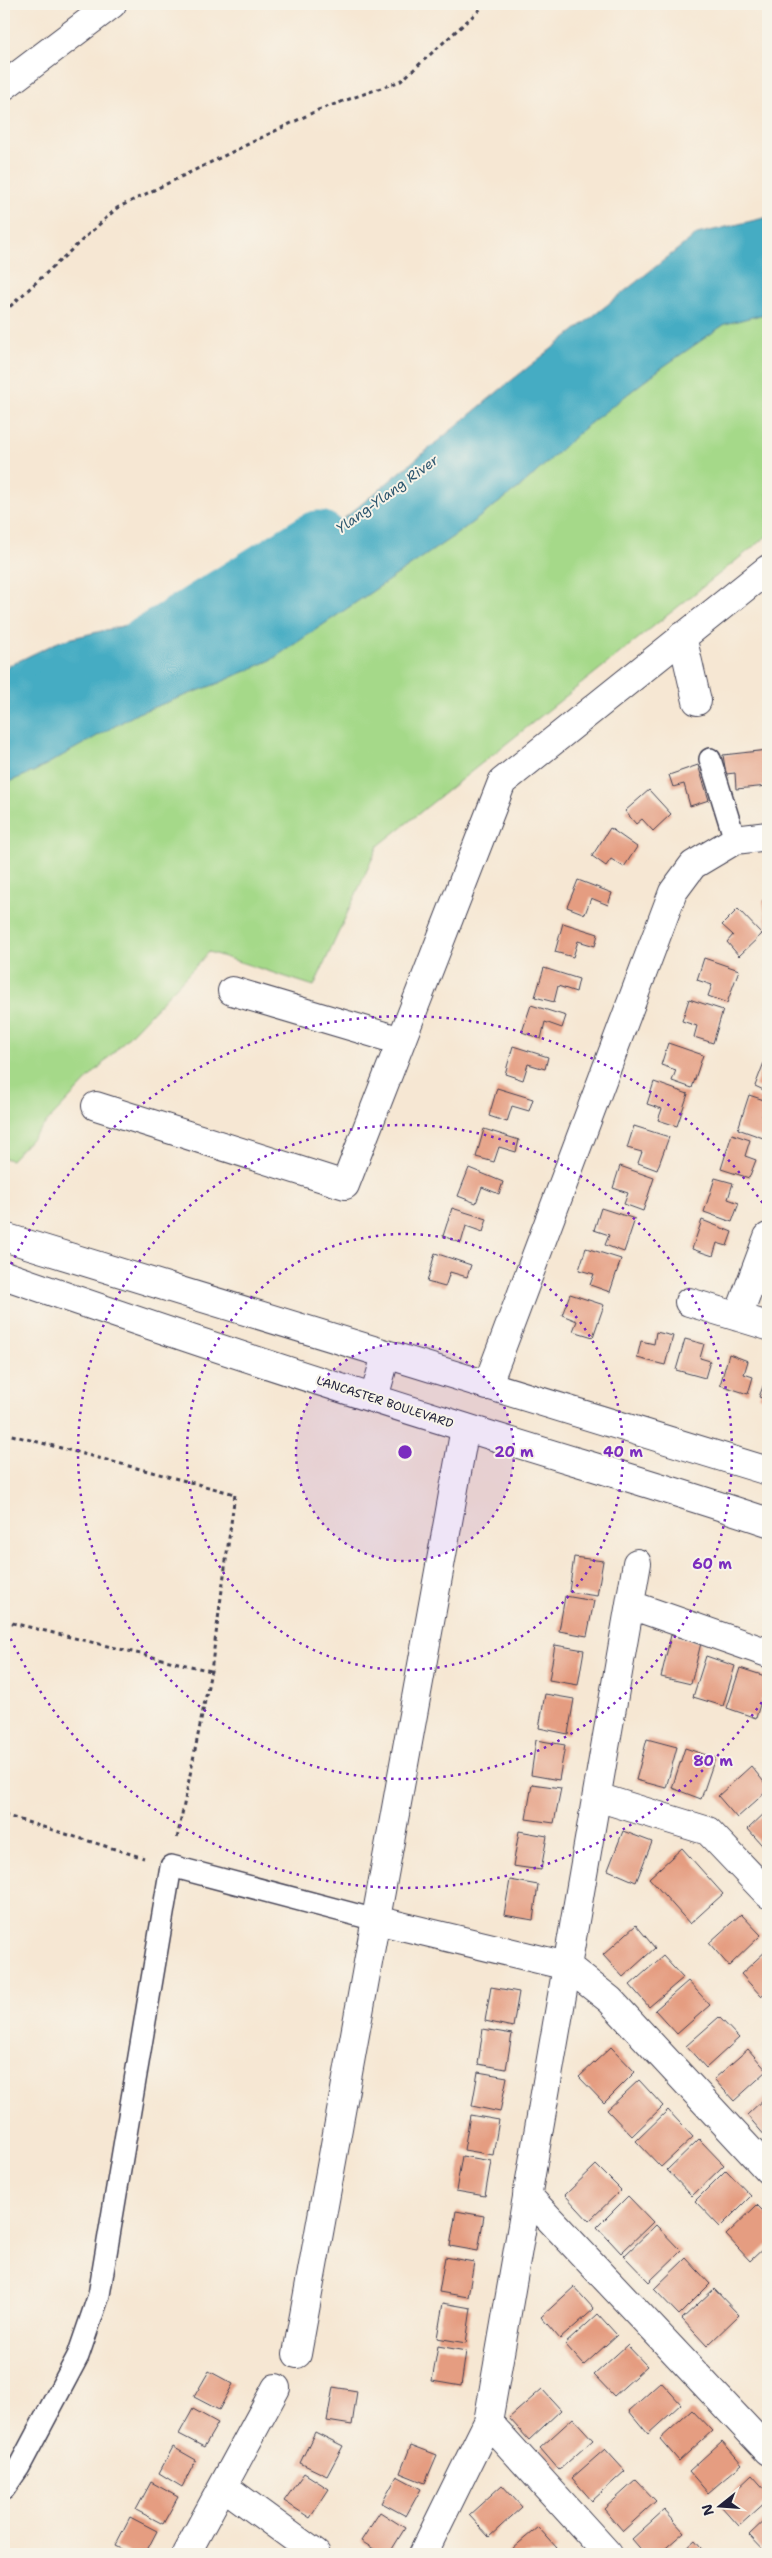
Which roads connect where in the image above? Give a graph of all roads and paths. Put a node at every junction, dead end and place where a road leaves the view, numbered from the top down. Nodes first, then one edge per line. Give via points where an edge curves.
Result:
1 (112, 4) edge
2 (486, 4) edge
3 (4, 86) edge
4 (4, 312) edge
5 (768, 569) edge
6 (682, 636) junction
7 (697, 701) dead end
8 (710, 759) dead end
9 (768, 836) edge
10 (735, 840) junction
11 (232, 992) dead end
12 (401, 1041) junction
13 (96, 1106) dead end
14 (4, 1237) edge
15 (768, 1237) edge
16 (4, 1275) edge
17 (689, 1302) dead end
18 (738, 1317) junction
19 (768, 1326) edge
20 (386, 1355) junction
21 (488, 1386) junction
22 (374, 1398) junction
23 (465, 1428) junction
24 (4, 1433) edge
25 (768, 1470) edge
26 (768, 1522) edge
27 (637, 1563) dead end
28 (630, 1605) junction
29 (4, 1620) edge
30 (768, 1653) edge
31 (211, 1671) junction
32 (597, 1797) junction
33 (4, 1815) edge
34 (171, 1866) junction
35 (768, 1894) edge
36 (376, 1920) junction
37 (568, 1966) junction
38 (768, 2170) edge
39 (527, 2195) junction
40 (297, 2354) dead end
41 (276, 2388) dead end
42 (488, 2422) junction
43 (768, 2451) edge
44 (223, 2486) junction
45 (4, 2489) edge
46 (186, 2554) edge
47 (316, 2554) edge
48 (423, 2554) edge
49 (608, 2554) edge

1 - 3 street
2 - 4 path via 401,82 318,110 117,208
5 - 6 street
6 - 7 street
6 - 12 street via 502,782
8 - 10 lane
9 - 10 street
10 - 21 street via 693,865 673,892
11 - 12 street
12 - 13 street via 345,1185
14 - 20 street
15 - 18 street
16 - 22 street, LANCASTER BOULEVARD via 215,1348
17 - 18 street
18 - 19 street
20 - 21 street
20 - 22 street
21 - 25 street
22 - 23 street, LANCASTER BOULEVARD
23 - 26 street, LANCASTER BOULEVARD via 655,1483
23 - 36 street
24 - 31 path via 235,1494
27 - 28 street
28 - 30 street
28 - 32 street
29 - 31 path
31 - 34 path
32 - 35 street via 708,1831
32 - 37 street
33 - 34 path
34 - 36 lane
34 - 45 lane via 99,2295 78,2356
36 - 37 street
36 - 40 street
37 - 38 street via 610,2000
37 - 39 street
39 - 42 street
39 - 43 street
41 - 44 street
42 - 48 street
42 - 49 street
44 - 46 street
44 - 47 street

